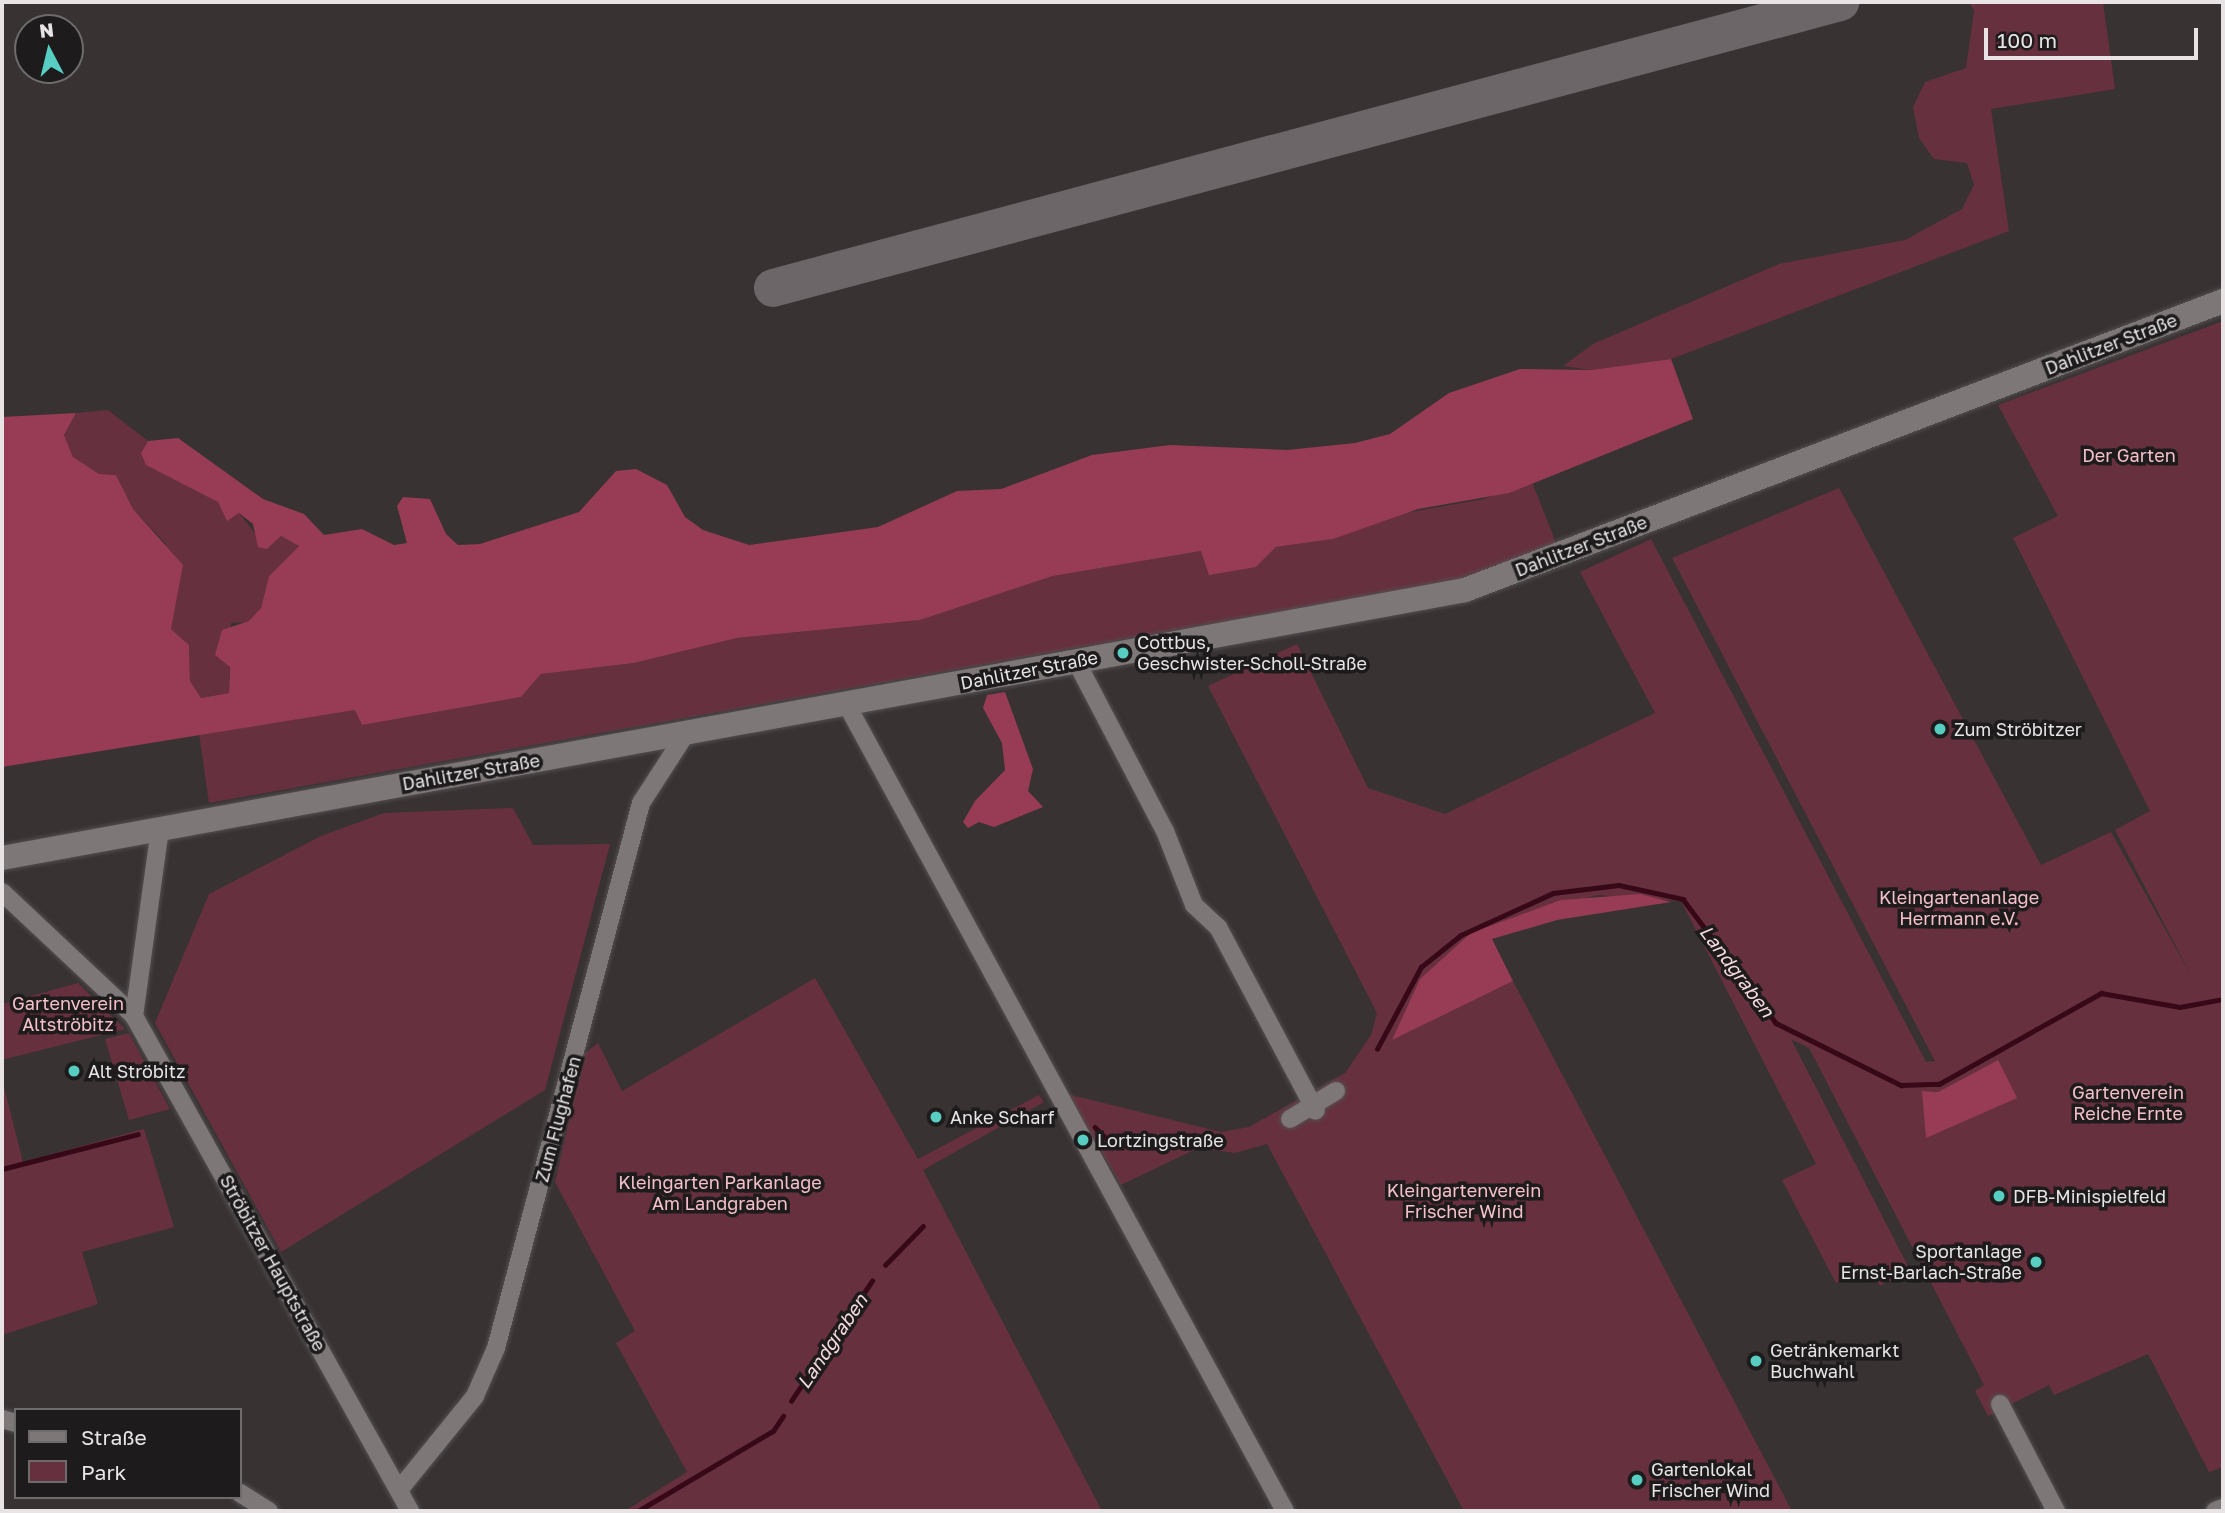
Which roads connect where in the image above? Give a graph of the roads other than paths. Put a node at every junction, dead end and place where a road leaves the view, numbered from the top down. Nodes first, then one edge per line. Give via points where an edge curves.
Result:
1 (2223, 301) edge
2 (1076, 661) junction
3 (848, 705) junction
4 (687, 733) junction
5 (160, 828) junction
6 (2, 858) edge
7 (2, 892) edge
8 (134, 1016) junction
9 (1336, 1091) dead end
10 (1314, 1108) junction
11 (1290, 1119) dead end
12 (2000, 1404) dead end
13 (399, 1490) junction
14 (242, 1494) edge
15 (2223, 1508) edge
16 (269, 1511) edge
17 (410, 1511) edge
18 (1285, 1511) edge
19 (2056, 1511) edge
20 (2215, 1511) edge

1 - 2 street, Dahlitzer Straße via 1465,590
2 - 3 street, Dahlitzer Straße
2 - 10 street via 1165,831 1194,905 1218,927
3 - 4 street, Dahlitzer Straße
3 - 18 street
4 - 5 street, Dahlitzer Straße
4 - 13 street, Zum Flughafen via 640,803 496,1348 475,1396
5 - 6 street, Dahlitzer Straße
5 - 8 street
7 - 8 street, Ströbitzer Hauptstraße
8 - 13 street, Ströbitzer Hauptstraße
9 - 10 street
10 - 11 street
12 - 19 street
13 - 17 street, Ströbitzer Hauptstraße
14 - 16 street
15 - 20 street

